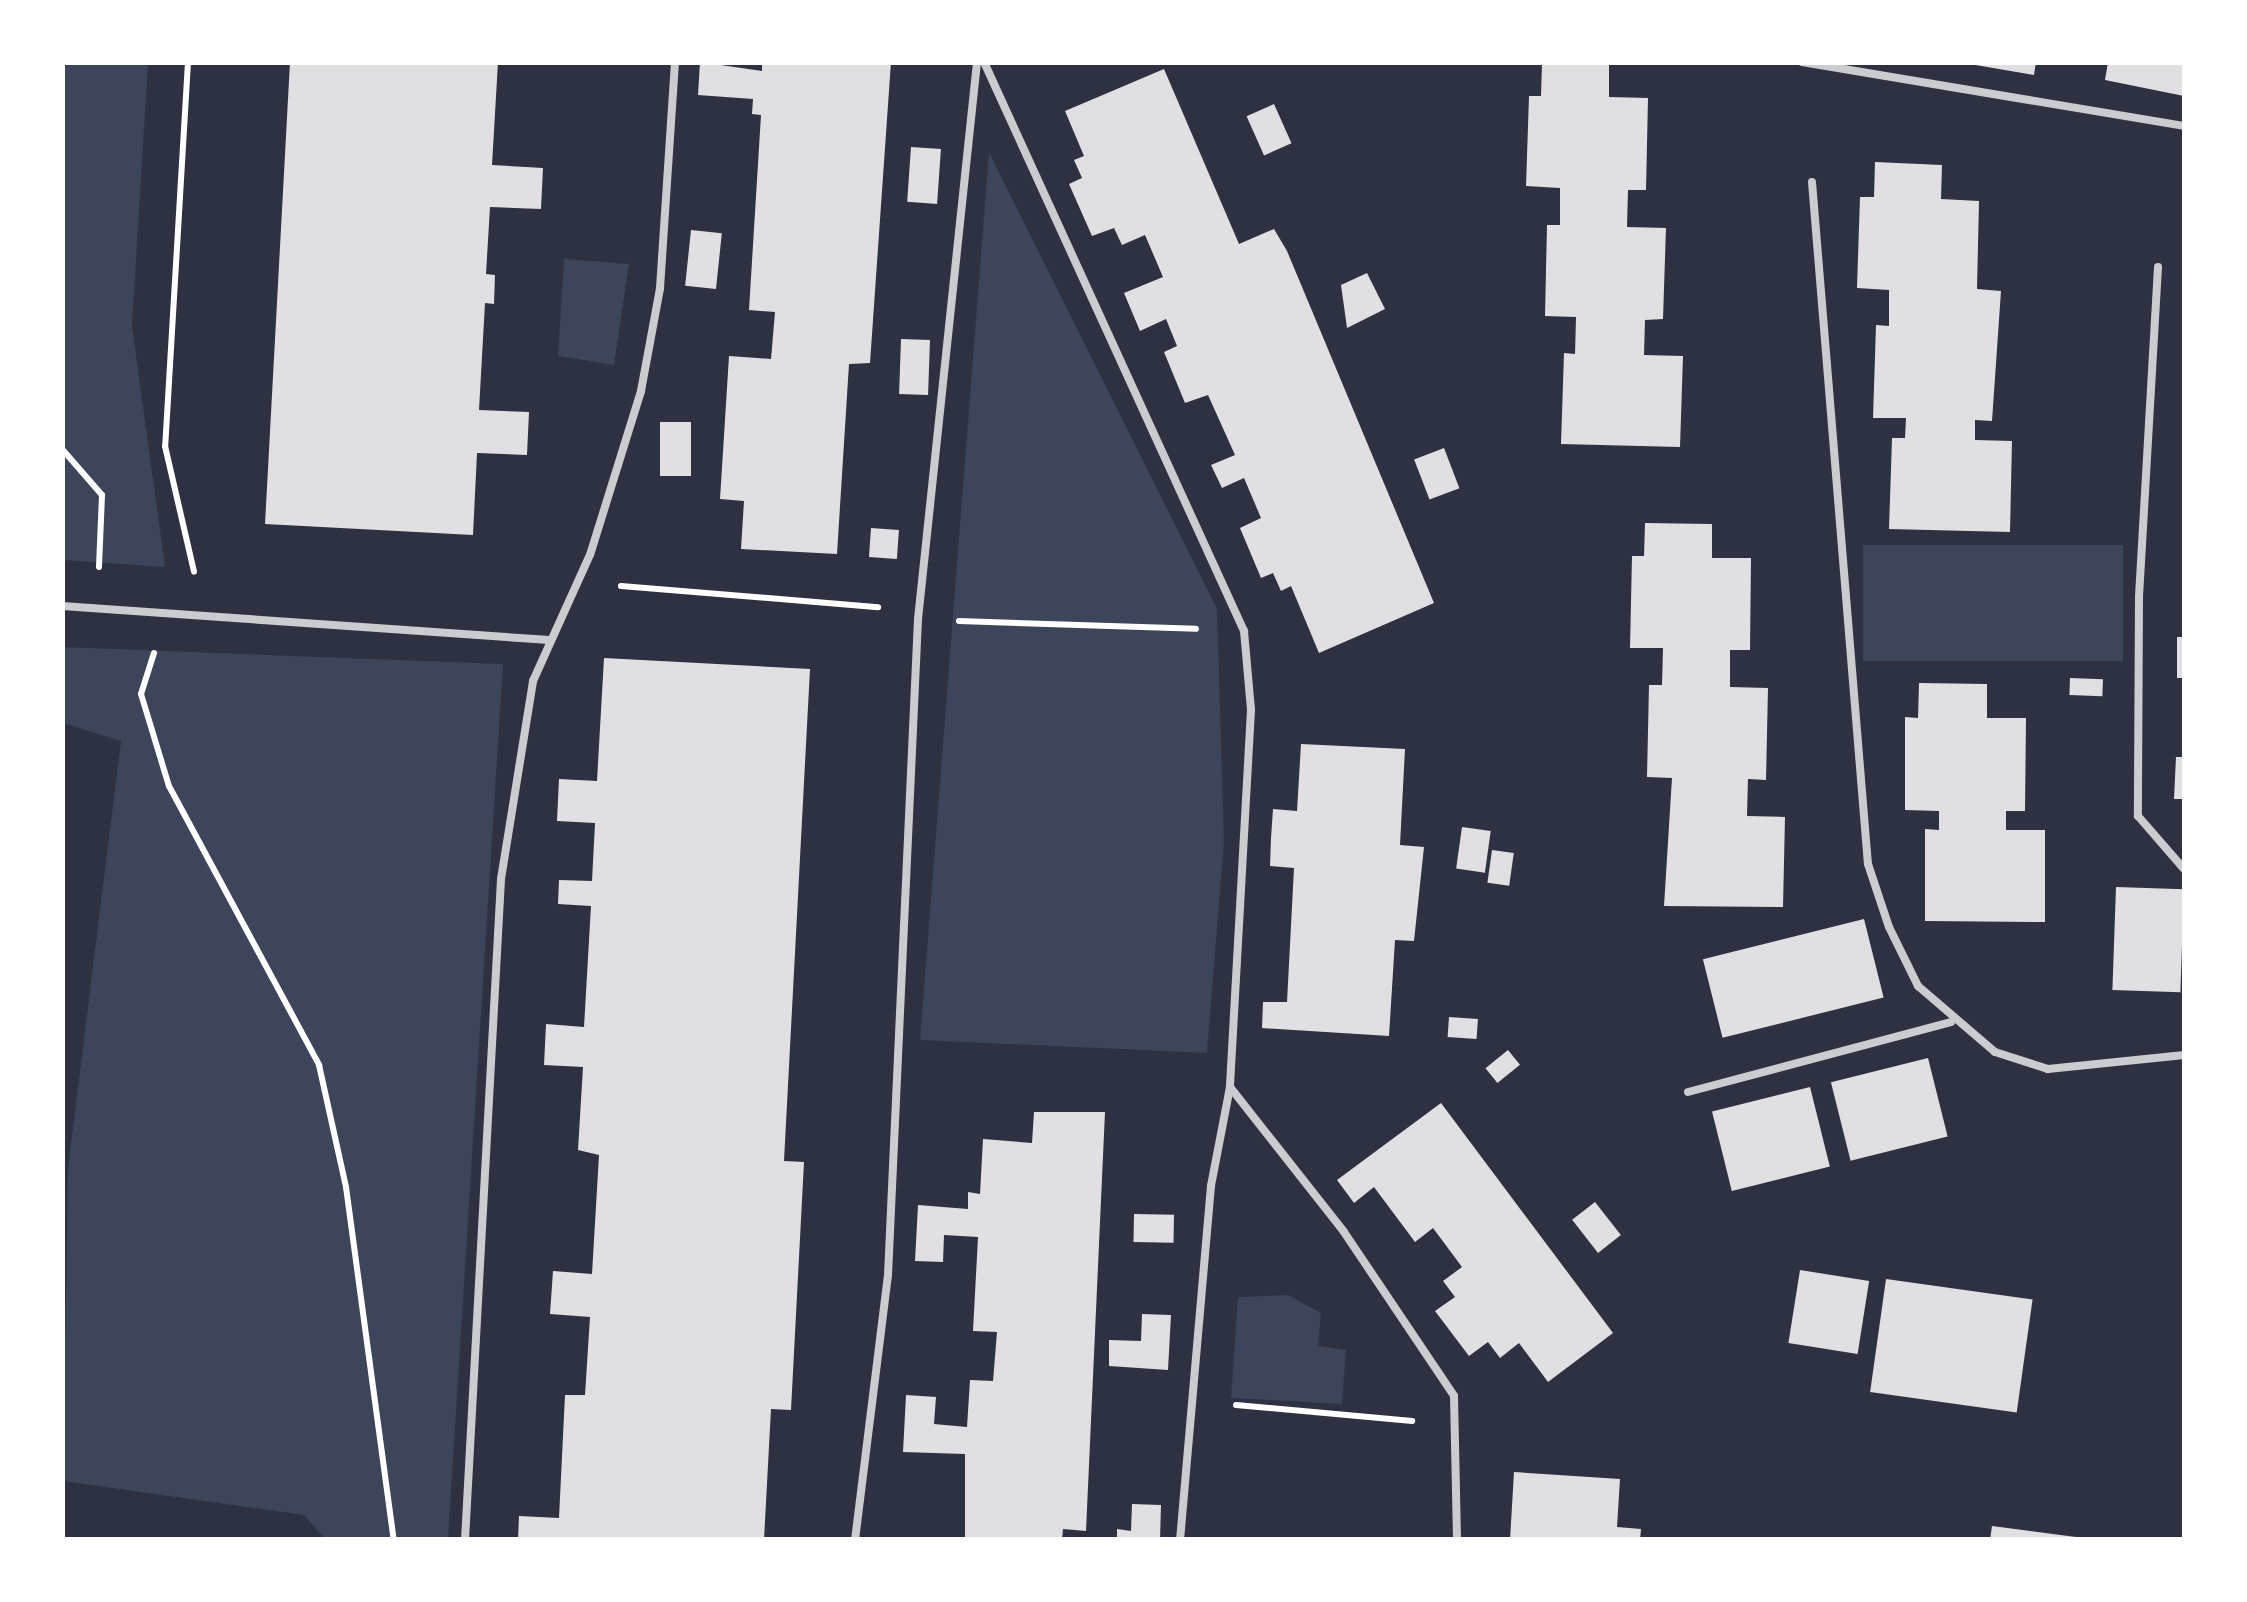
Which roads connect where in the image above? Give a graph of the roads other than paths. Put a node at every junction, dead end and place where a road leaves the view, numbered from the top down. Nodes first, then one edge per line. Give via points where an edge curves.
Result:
1 (675, 62) edge
2 (980, 62) edge
3 (1802, 62) edge
4 (2184, 126) edge
5 (1812, 182) dead end
6 (2158, 266) dead end
7 (62, 606) edge
8 (550, 640) junction
9 (2184, 868) edge
10 (1951, 1022) junction
11 (2184, 1055) edge
12 (1230, 1087) junction
13 (1688, 1092) dead end
14 (465, 1540) edge
15 (855, 1540) edge
16 (1180, 1540) edge
17 (1458, 1540) edge

1 - 8 lane via 657,305 641,391 581,579
2 - 12 lane via 1244,631 1251,710
2 - 15 lane via 918,616 888,1276
3 - 4 lane
5 - 10 lane via 1868,864 1918,986
6 - 9 lane via 2139,597 2138,816
7 - 8 lane
8 - 14 lane via 532,681 501,879
10 - 11 lane via 1995,1052 2048,1069
10 - 13 lane
12 - 16 lane via 1211,1186
12 - 17 lane via 1344,1232 1454,1396

